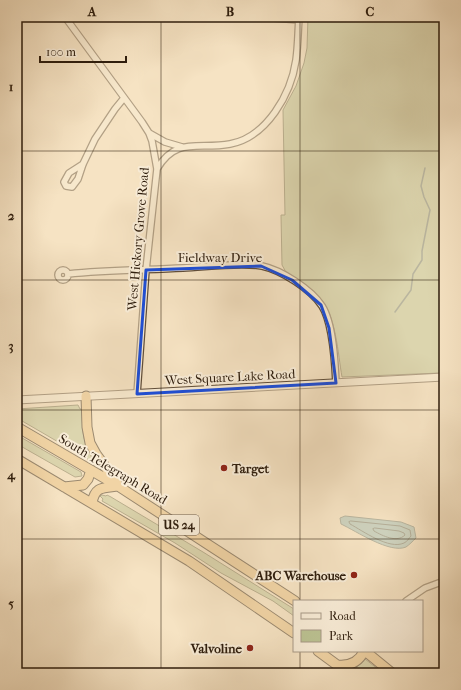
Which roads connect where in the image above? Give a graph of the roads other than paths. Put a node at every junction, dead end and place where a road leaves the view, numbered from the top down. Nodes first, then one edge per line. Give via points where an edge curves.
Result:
1 (65, 17) edge
2 (261, 17) edge
3 (299, 18) edge
4 (124, 98) junction
5 (149, 133) junction
6 (182, 147) junction
7 (83, 164) dead end
8 (157, 169) junction
9 (146, 270) junction
10 (68, 274) dead end
11 (444, 377) edge
12 (336, 383) junction
13 (137, 394) junction
14 (86, 396) junction
15 (17, 400) edge
16 (17, 427) edge
17 (17, 459) edge
18 (91, 470) junction
19 (118, 486) junction
20 (64, 487) junction
21 (92, 503) junction
22 (444, 581) edge
23 (293, 600) edge
24 (407, 600) edge
25 (293, 632) edge
26 (319, 652) edge
27 (363, 652) edge
28 (365, 652) edge
29 (338, 665) junction
30 (348, 673) edge
31 (392, 673) edge

1 - 4 street, West Hickory Grove Road
2 - 3 street
3 - 6 street via 297,55 292,77 280,104 264,125 249,137 235,143
4 - 5 street, West Hickory Grove Road
4 - 7 street via 103,127
5 - 6 street via 165,142
5 - 8 street, West Hickory Grove Road
6 - 8 street via 167,155
8 - 9 street, West Hickory Grove Road
9 - 10 street, Fieldway Drive
9 - 12 street, Fieldway Drive via 253,266 270,268 284,275 310,293 323,309 332,345
9 - 13 street, West Hickory Grove Road
11 - 12 street, West Square Lake Road
12 - 13 street, West Square Lake Road
13 - 14 street, West Square Lake Road
14 - 15 street, West Square Lake Road
14 - 19 highway via 90,443
16 - 18 highway, South Telegraph Road / US 24
17 - 20 highway, US 24
18 - 19 highway, South Telegraph Road / US 24
18 - 20 highway via 84,485
19 - 21 highway via 98,490
19 - 23 highway, South Telegraph Road / US 24
20 - 21 highway, US 24
21 - 25 highway, US 24 via 189,561
22 - 24 street via 425,588
26 - 29 highway
27 - 29 highway via 356,661 344,666
28 - 31 highway
29 - 30 highway

